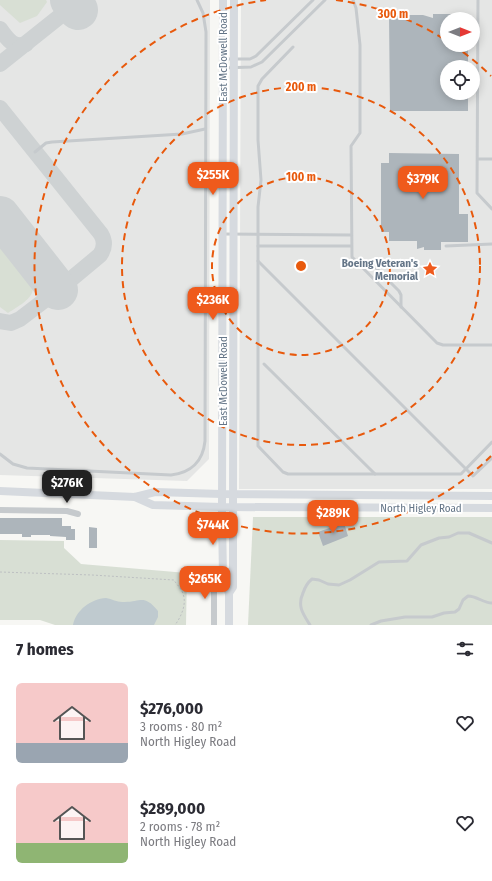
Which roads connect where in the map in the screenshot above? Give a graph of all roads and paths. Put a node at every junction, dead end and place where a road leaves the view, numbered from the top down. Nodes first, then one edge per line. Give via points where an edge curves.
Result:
1 (197, 0) edge
2 (224, 0) edge
3 (234, 0) edge
4 (313, 0) edge
5 (325, 0) edge
6 (353, 0) edge
7 (478, 0) edge
8 (293, 47) dead end
9 (223, 59) junction
10 (234, 63) junction
11 (223, 68) junction
12 (205, 129) junction
13 (35, 152) dead end
14 (478, 159) junction
15 (492, 159) edge
16 (492, 209) edge
17 (223, 234) junction
18 (233, 234) junction
19 (258, 235) junction
20 (351, 235) junction
21 (492, 244) edge
22 (258, 246) junction
23 (351, 246) junction
24 (446, 246) dead end
25 (258, 260) junction
26 (359, 265) junction
27 (401, 307) junction
28 (492, 345) edge
29 (264, 364) dead end
30 (492, 442) edge
31 (0, 454) edge
32 (492, 458) edge
33 (466, 469) junction
34 (375, 474) junction
35 (0, 491) edge
36 (222, 494) junction
37 (233, 494) junction
38 (492, 496) edge
39 (136, 497) junction
40 (222, 507) junction
41 (233, 507) junction
42 (492, 508) edge
43 (0, 510) edge
44 (78, 514) dead end
45 (492, 543) edge
46 (0, 572) edge
47 (214, 574) dead end
48 (229, 593) junction
49 (492, 603) edge
50 (175, 625) edge
51 (214, 625) edge
52 (229, 625) edge
53 (310, 625) edge
54 (371, 625) edge

1 - 12 lane via 205,23
2 - 9 main road, East McDowell Road
3 - 10 main road, East McDowell Road
4 - 10 lane via 256,56
5 - 10 lane via 262,62 251,67
6 - 20 lane via 360,45 360,133 351,146
7 - 14 lane
8 - 19 lane via 259,84 258,140 261,180
9 - 10 lane
9 - 11 main road, East McDowell Road
10 - 11 lane
10 - 18 main road, East McDowell Road
11 - 17 main road, East McDowell Road
12 - 13 lane via 182,134 52,142 46,143
12 - 31 lane via 203,454 188,471 171,475 27,468 13,464
14 - 15 lane
14 - 16 lane via 477,193
17 - 18 lane
17 - 36 main road, East McDowell Road
18 - 19 lane
18 - 37 main road, East McDowell Road
19 - 20 lane
19 - 22 lane
20 - 23 lane
21 - 24 lane
22 - 23 lane
22 - 25 lane
23 - 26 lane via 352,257
25 - 33 lane
25 - 34 lane via 258,446 288,474
26 - 27 lane
26 - 27 lane via 373,265 400,292
27 - 28 lane via 438,344
29 - 34 lane
30 - 33 lane
32 - 33 lane via 473,476
33 - 34 lane via 461,474
35 - 39 main road, North Higley Road
36 - 37 main road, North Higley Road
36 - 39 main road, North Higley Road via 155,492
36 - 40 main road, East McDowell Road
37 - 38 main road, North Higley Road
37 - 41 main road, East McDowell Road
39 - 40 main road, North Higley Road via 153,505
40 - 41 main road, North Higley Road
40 - 48 main road, East McDowell Road via 223,577
41 - 42 main road, North Higley Road
41 - 48 main road, East McDowell Road via 233,587
43 - 44 street via 67,511
45 - 53 lane via 469,533 458,533 421,545 407,561 379,562 343,583 328,584 312,579 305,588 300,604
46 - 50 path via 174,580 184,598 182,612
47 - 51 street
48 - 52 main road, East McDowell Road
49 - 54 lane via 468,596 455,612 432,617 405,617

